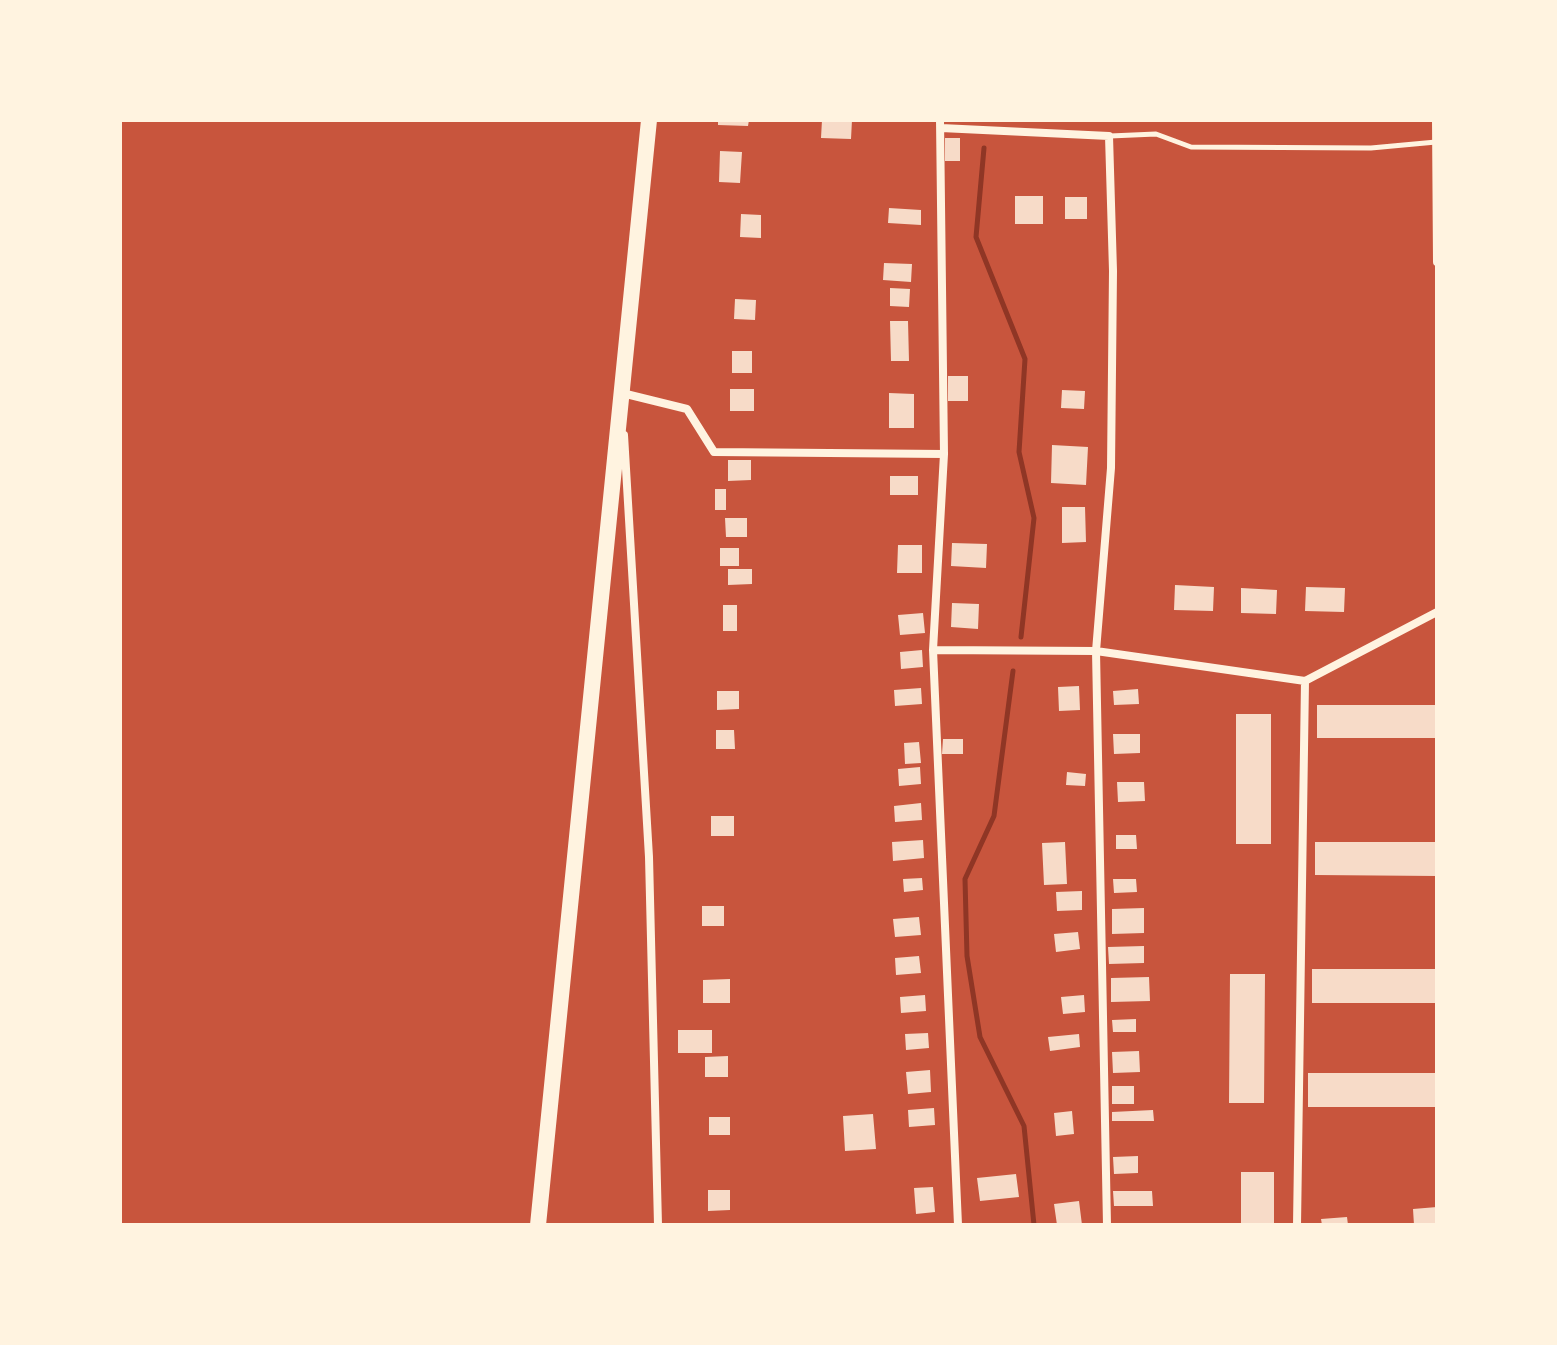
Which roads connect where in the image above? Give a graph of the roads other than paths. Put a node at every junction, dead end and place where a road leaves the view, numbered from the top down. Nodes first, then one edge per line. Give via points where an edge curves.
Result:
1 (649, 120) edge
2 (1436, 120) edge
3 (940, 124) edge
4 (1109, 136) junction
5 (1436, 142) edge
6 (1437, 262) edge
7 (622, 391) junction
8 (944, 454) junction
9 (1437, 612) edge
10 (933, 650) junction
11 (1096, 651) junction
12 (1305, 681) junction
13 (538, 1225) edge
14 (658, 1225) edge
15 (958, 1225) edge
16 (1107, 1225) edge
17 (1297, 1225) edge

1 - 7 highway
2 - 5 street
3 - 4 street
3 - 8 street
4 - 5 lane via 1156,134 1191,147 1371,148
4 - 11 street via 1111,468
5 - 6 street
7 - 8 street via 687,409 714,452
7 - 13 highway
7 - 14 street via 649,857
8 - 10 street
9 - 12 street
10 - 11 street
10 - 15 street
11 - 12 street
11 - 16 street
12 - 17 street

